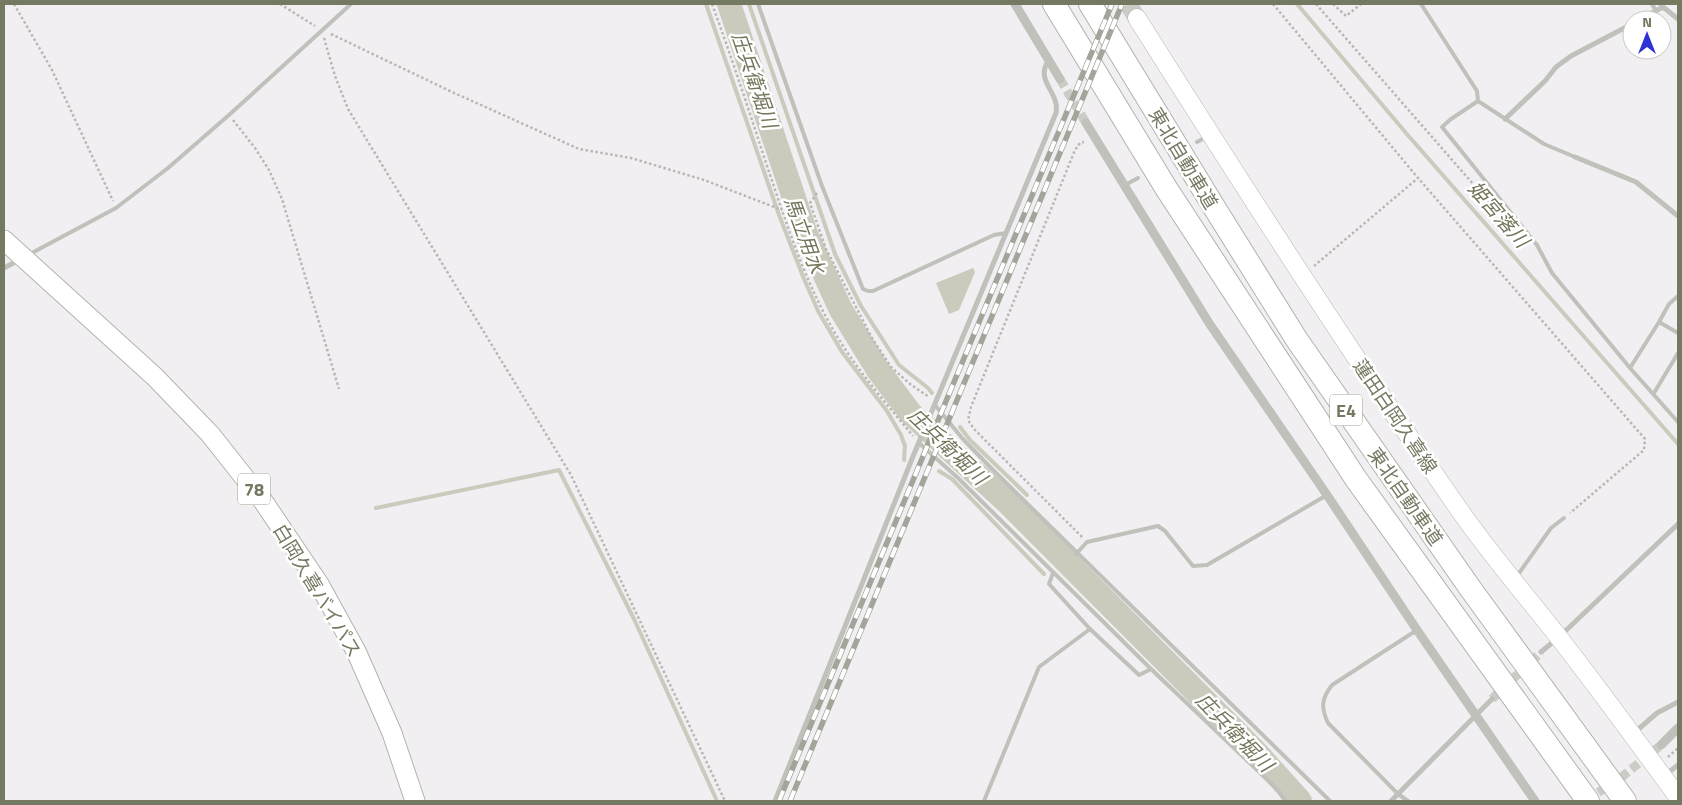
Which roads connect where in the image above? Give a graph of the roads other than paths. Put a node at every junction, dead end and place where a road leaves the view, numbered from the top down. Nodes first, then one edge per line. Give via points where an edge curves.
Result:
1 (351, 4) edge
2 (758, 4) edge
3 (1014, 4) edge
4 (1054, 4) edge
5 (1090, 4) edge
6 (1421, 4) edge
7 (1662, 6) edge
8 (1137, 18) tunnel mouth
9 (1678, 19) edge
10 (1622, 29) edge
11 (1048, 61) junction
12 (1060, 79) tunnel mouth
13 (1478, 101) junction
14 (1505, 119) junction
15 (1086, 123) tunnel mouth
16 (1575, 157) joint
17 (1138, 178) dead end
18 (1125, 185) junction
19 (1678, 216) edge
20 (1007, 233) junction
21 (4, 240) edge
22 (24, 258) junction
23 (4, 268) edge
24 (1678, 296) edge
25 (1659, 322) junction
26 (1678, 334) edge
27 (1678, 353) edge
28 (1630, 368) junction
29 (1654, 393) junction
30 (935, 405) junction
31 (1678, 422) edge
32 (919, 443) junction
33 (1327, 494) junction
34 (1564, 518) road end
35 (1678, 524) edge
36 (1076, 554) junction
37 (1053, 573) junction
38 (1513, 581) junction
39 (1090, 629) junction
40 (1417, 630) junction
41 (1558, 637) junction
42 (1541, 652) tunnel mouth
43 (1151, 670) junction
44 (1492, 699) tunnel mouth
45 (1678, 702) edge
46 (1475, 714) junction
47 (1678, 728) edge
48 (1632, 735) junction
49 (1661, 746) tunnel mouth
50 (1678, 765) edge
51 (1664, 768) junction
52 (1398, 794) junction
53 (1678, 797) edge
54 (415, 801) edge
55 (775, 801) edge
56 (984, 801) edge
57 (1285, 801) edge
58 (1330, 801) edge
59 (1391, 801) edge
60 (1408, 801) edge
61 (1535, 801) edge
62 (1588, 801) edge
63 (1625, 801) edge

1 - 22 lane via 168,168 116,208
2 - 20 lane via 822,186 863,289 873,290 994,235
3 - 11 street
4 - 62 highway, 東北自動車道 / E4 via 1166,188 1356,479
5 - 63 highway, 東北自動車道 / E4 via 1297,340 1470,588
6 - 13 lane via 1476,91
7 - 9 street
8 - 38 main road, 蓮田白岡久喜線 via 1204,138 1303,276 1460,510
10 - 14 street via 1563,61
11 - 12 street
11 - 20 street via 1043,73 1057,106 1056,113
13 - 14 lane
13 - 28 lane via 1442,127 1537,245 1552,273
14 - 16 lane via 1544,144
15 - 18 street
16 - 19 street via 1636,182
17 - 18 lane
18 - 33 street via 1209,323
20 - 30 street
21 - 22 main road, 白岡久喜バイパス / 78
22 - 23 street
22 - 54 main road, 白岡久喜バイパス / 78 via 180,402 263,501 319,584 356,651 392,733
24 - 25 lane via 1669,304
25 - 26 lane
25 - 28 lane
27 - 29 lane
28 - 29 lane
29 - 31 lane
30 - 32 street
30 - 36 lane via 962,438
32 - 37 lane
32 - 55 street
33 - 36 lane via 1207,565 1193,566 1158,526 1087,542
33 - 40 street
34 - 38 lane via 1552,528
35 - 41 street
36 - 58 lane
37 - 39 lane via 1049,584
37 - 43 lane
38 - 41 main road, 蓮田白岡久喜線
39 - 43 lane via 1139,675
39 - 56 lane via 1039,668
40 - 46 street
40 - 52 lane via 1332,685 1326,693 1322,710 1328,723
41 - 42 street
41 - 48 main road, 蓮田白岡久喜線
43 - 57 lane via 1278,790
44 - 46 street
45 - 48 street via 1657,713
46 - 52 street
46 - 61 street
47 - 49 street
48 - 51 main road, 蓮田白岡久喜線
50 - 51 street
51 - 53 main road, 蓮田白岡久喜線
52 - 59 street
52 - 60 lane

